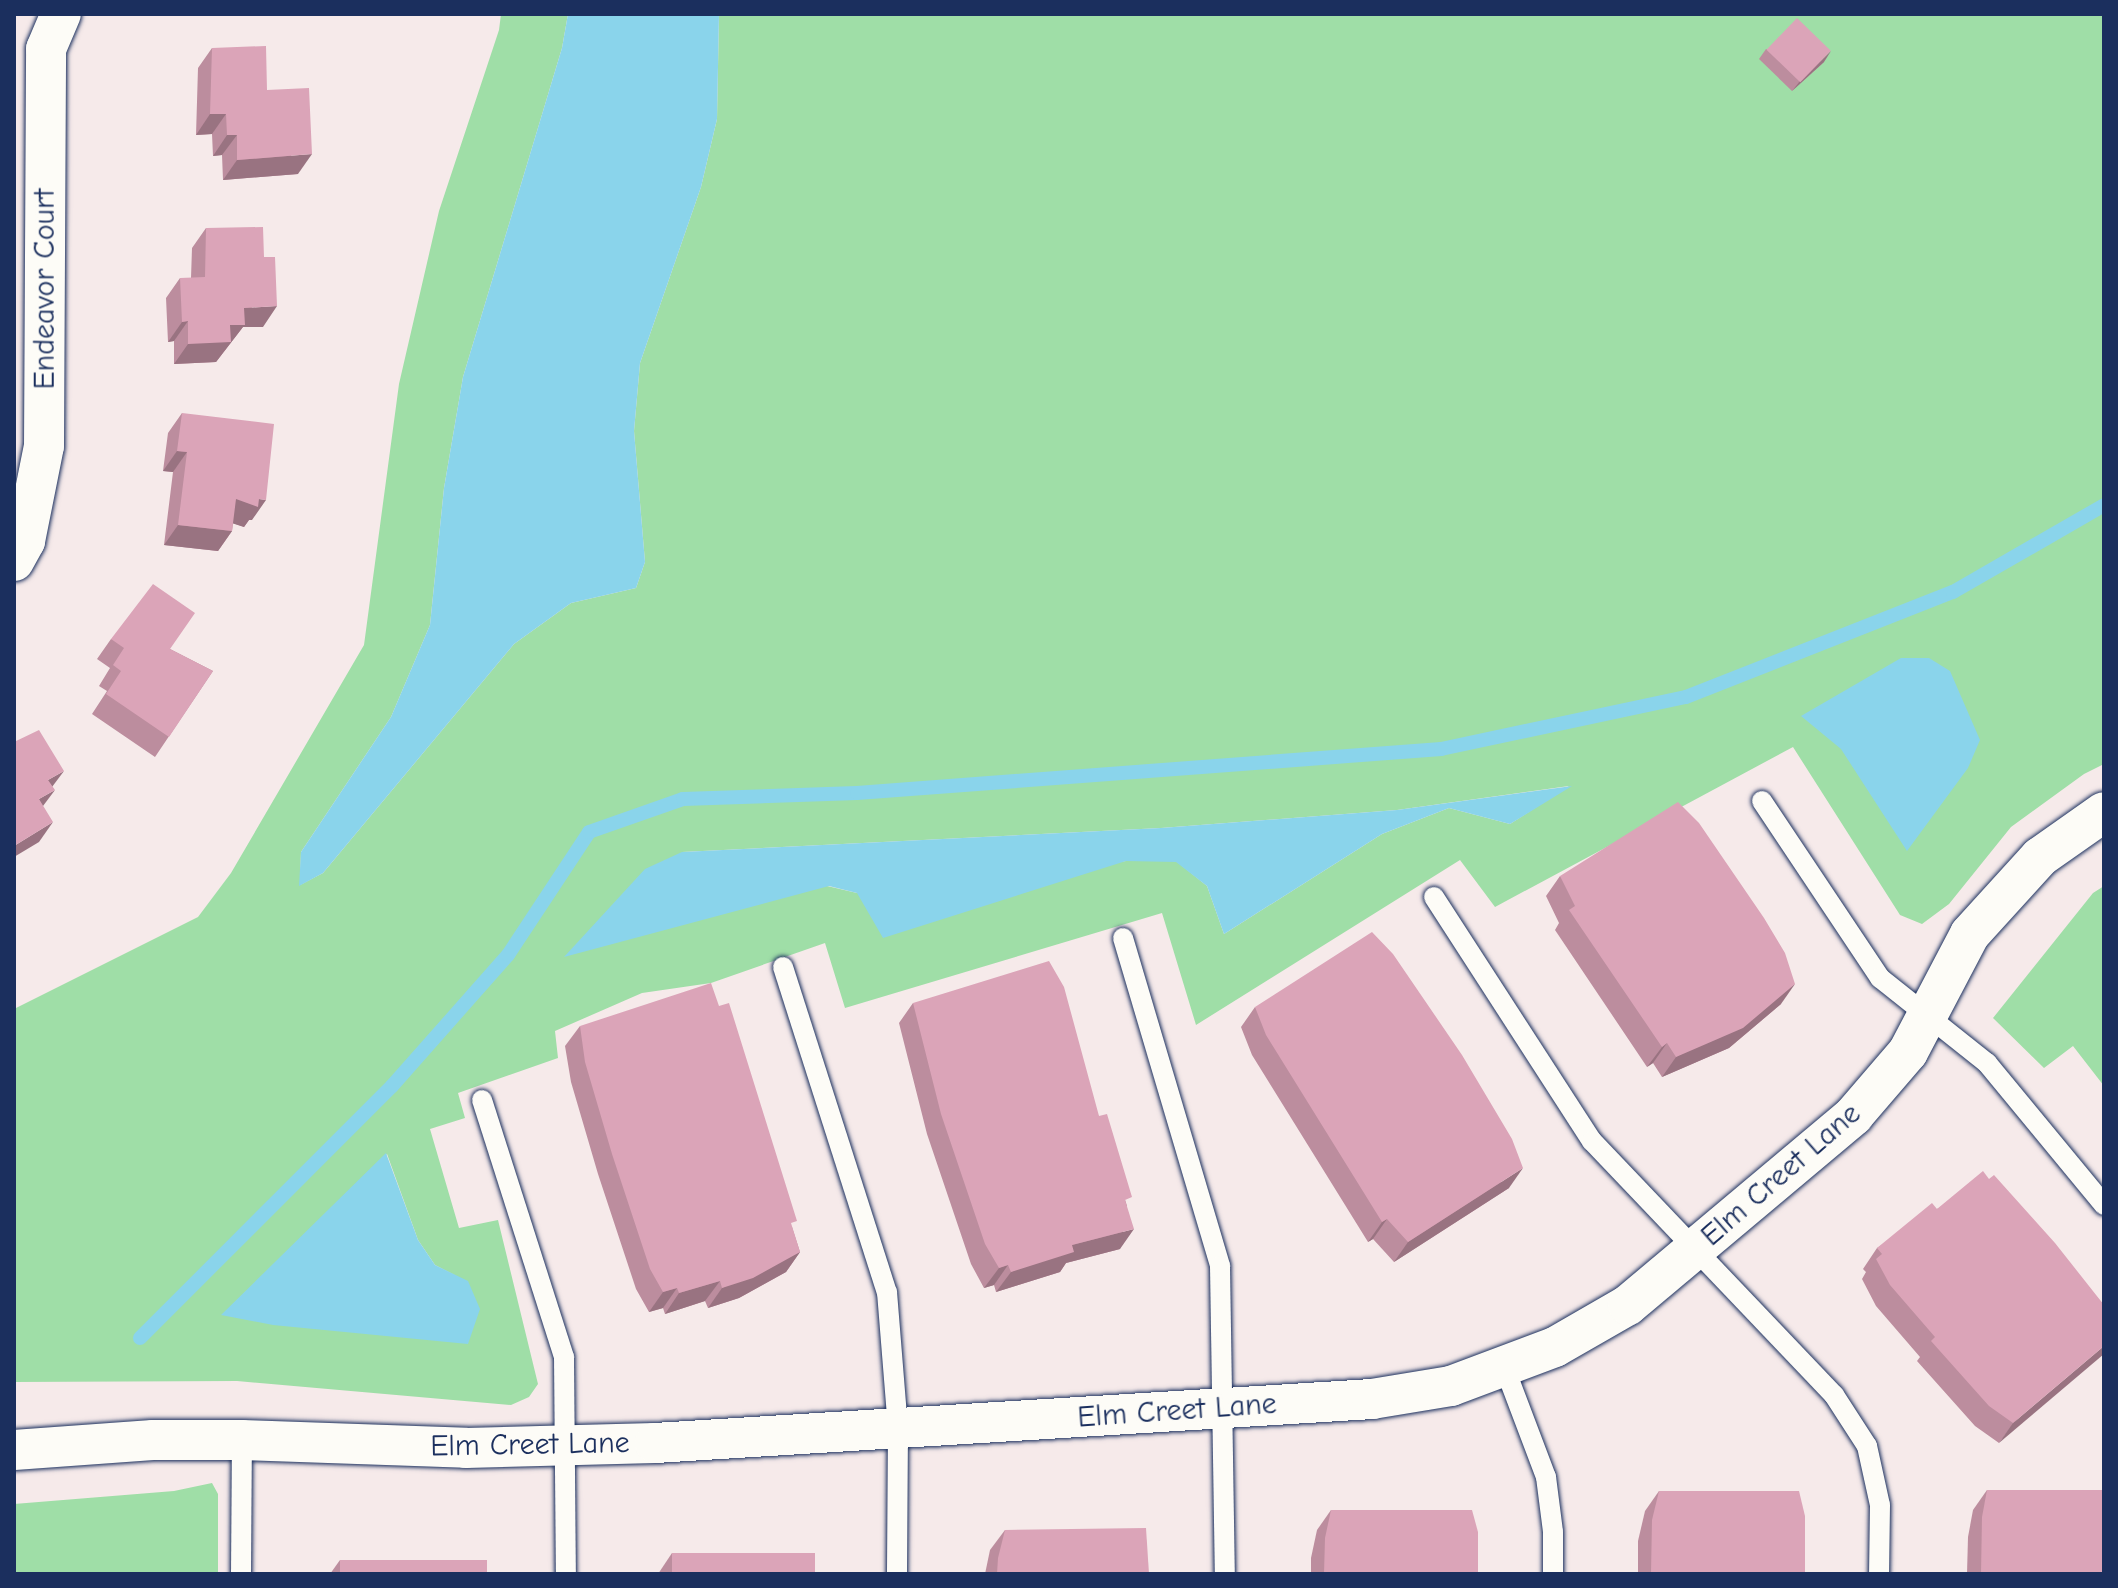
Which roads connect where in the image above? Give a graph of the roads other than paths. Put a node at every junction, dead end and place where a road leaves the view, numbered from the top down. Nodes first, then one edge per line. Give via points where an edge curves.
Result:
1 (61, 14) edge
2 (14, 561) edge
3 (1762, 801) dead end
4 (2104, 812) edge
5 (1434, 897) dead end
6 (1123, 938) dead end
7 (783, 967) dead end
8 (1929, 1013) junction
9 (482, 1100) dead end
10 (2104, 1205) edge
11 (1693, 1251) junction
12 (1504, 1366) junction
13 (1224, 1408) junction
14 (898, 1428) junction
15 (242, 1440) junction
16 (565, 1446) junction
17 (14, 1450) edge
18 (241, 1574) edge
19 (566, 1574) edge
20 (897, 1574) edge
21 (1225, 1574) edge
22 (1553, 1574) edge
23 (1879, 1574) edge

1 - 2 street, Endeavor Court via 46,49 44,446 25,541
3 - 8 lane via 1880,978
4 - 8 street, Elm Creet Lane via 2040,857 1970,934
5 - 11 lane via 1592,1141
6 - 13 lane via 1220,1266
7 - 14 lane via 887,1292
8 - 10 lane via 1987,1063
8 - 11 street, Elm Creet Lane via 1908,1052 1853,1116
9 - 16 lane via 564,1357
11 - 12 street, Elm Creet Lane via 1628,1305 1555,1347
11 - 23 lane via 1834,1395 1867,1446 1880,1505
12 - 13 street, Elm Creet Lane via 1451,1386 1372,1399
12 - 22 lane via 1546,1477
13 - 14 street, Elm Creet Lane
13 - 21 lane
14 - 16 street, Elm Creet Lane
14 - 20 lane
15 - 16 street, Elm Creet Lane
15 - 17 street, Elm Creet Lane
15 - 18 lane
16 - 19 lane

